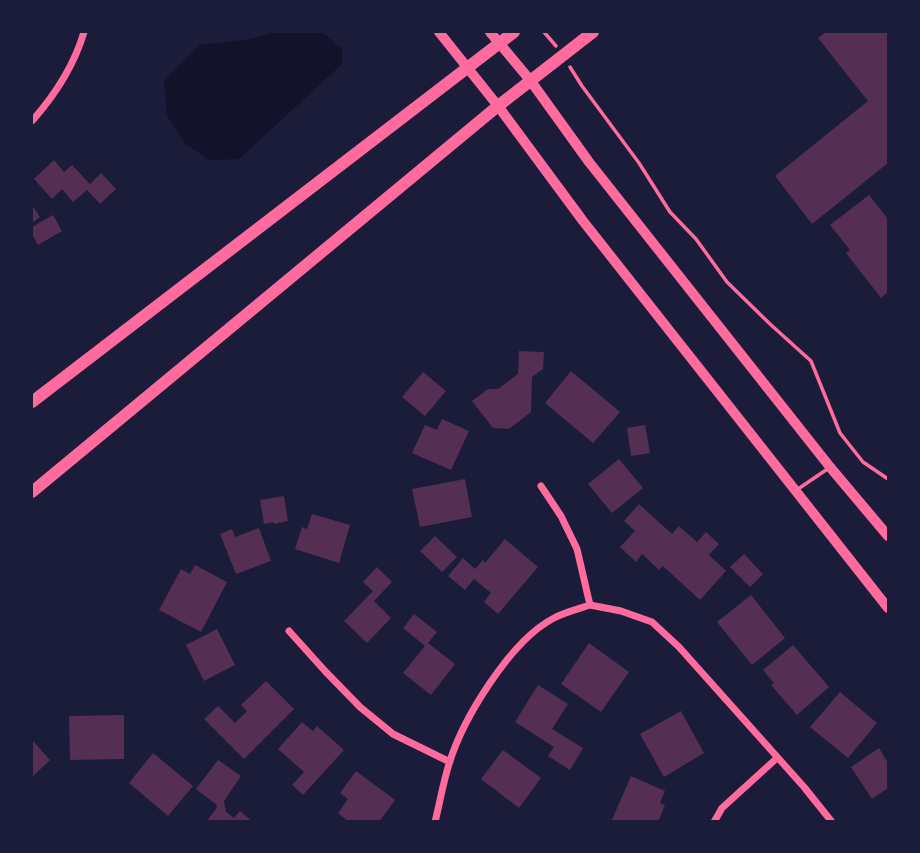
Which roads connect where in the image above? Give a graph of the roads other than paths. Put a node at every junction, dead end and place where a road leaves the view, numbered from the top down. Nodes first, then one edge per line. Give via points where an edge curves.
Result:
1 (84, 32) edge
2 (439, 32) edge
3 (490, 32) edge
4 (514, 32) edge
5 (593, 32) edge
6 (499, 43) junction
7 (468, 67) junction
8 (530, 80) junction
9 (498, 106) junction
10 (32, 121) edge
11 (32, 402) edge
12 (830, 467) junction
13 (541, 486) dead end
14 (796, 490) junction
15 (32, 492) edge
16 (888, 536) edge
17 (590, 604) junction
18 (888, 608) edge
19 (289, 631) dead end
20 (777, 758) junction
21 (450, 762) junction
22 (435, 821) edge
23 (714, 821) edge
24 (832, 821) edge

1 - 10 street via 65,78
2 - 7 street
3 - 6 street
4 - 6 main road
5 - 8 main road
6 - 7 main road
6 - 8 street
7 - 9 street
7 - 11 main road
8 - 9 main road
8 - 12 street via 589,162
9 - 14 street
9 - 15 main road
12 - 14 lane
12 - 16 street
13 - 17 street via 577,549
14 - 18 street
17 - 20 street via 652,622 680,647
17 - 21 street via 554,618 519,645 467,722
19 - 21 street via 385,728
20 - 23 street via 722,808
20 - 24 street
21 - 22 street

